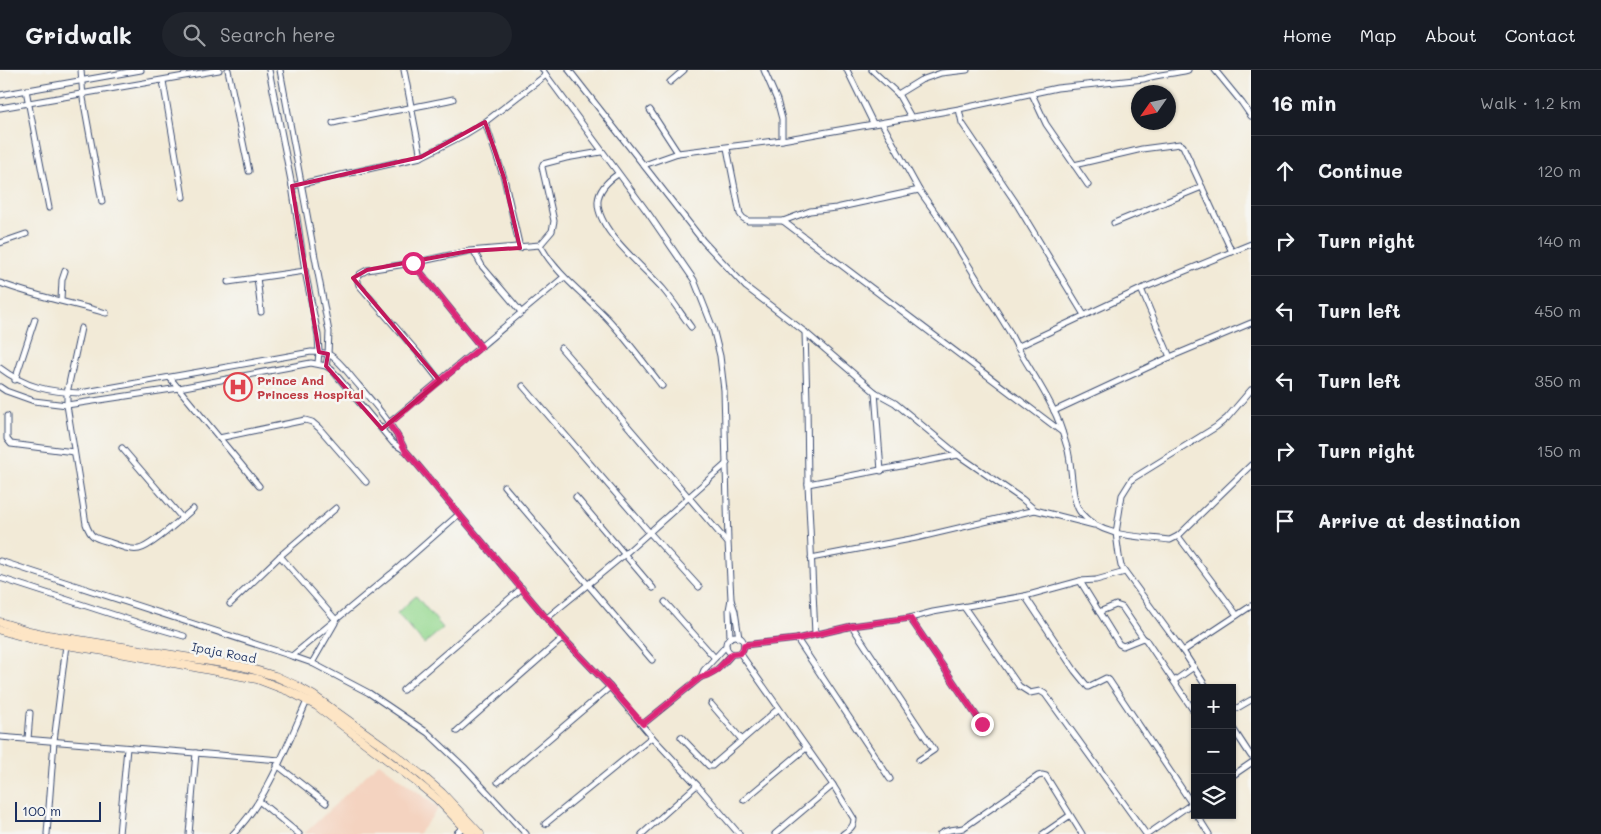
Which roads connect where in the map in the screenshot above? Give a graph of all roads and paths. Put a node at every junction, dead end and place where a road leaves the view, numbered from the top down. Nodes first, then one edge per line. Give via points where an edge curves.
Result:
1 (80, 70) edge
2 (141, 70) edge
3 (219, 70) edge
4 (228, 70) edge
5 (269, 70) edge
6 (280, 70) edge
7 (404, 70) edge
8 (537, 70) edge
9 (569, 70) edge
10 (684, 70) edge
11 (764, 70) edge
12 (847, 70) edge
13 (872, 70) edge
14 (967, 70) edge
15 (1148, 70) edge
16 (1188, 70) edge
17 (1215, 70) edge
18 (544, 73) edge
19 (1155, 75) junction
20 (82, 80) junction
21 (162, 81) junction
22 (670, 82) dead end
23 (26, 90) junction
24 (83, 93) junction
25 (898, 94) junction
26 (1032, 94) junction
27 (0, 95) edge
28 (453, 99) dead end
29 (28, 104) junction
30 (0, 108) edge
31 (411, 109) junction
32 (959, 109) junction
33 (650, 110) dead end
34 (1251, 116) edge
35 (912, 117) junction
36 (485, 122) junction
37 (332, 123) dead end
38 (873, 123) junction
39 (882, 123) junction
40 (782, 140) junction
41 (727, 148) junction
42 (601, 152) junction
43 (678, 153) junction
44 (421, 158) junction
45 (644, 165) junction
46 (1074, 165) junction
47 (249, 170) dead end
48 (618, 174) junction
49 (301, 184) junction
50 (1088, 184) dead end
51 (292, 186) junction
52 (1202, 187) junction
53 (920, 190) junction
54 (183, 197) dead end
55 (102, 202) dead end
56 (49, 208) dead end
57 (783, 221) junction
58 (1114, 223) dead end
59 (26, 234) dead end
60 (0, 243) edge
61 (1251, 244) edge
62 (540, 245) junction
63 (520, 248) junction
64 (474, 251) junction
65 (1232, 252) junction
66 (413, 263) junction
67 (65, 271) dead end
68 (305, 271) junction
69 (564, 276) junction
70 (257, 277) junction
71 (228, 282) dead end
72 (0, 283) edge
73 (1141, 289) junction
74 (61, 300) junction
75 (261, 312) dead end
76 (521, 312) junction
77 (106, 314) dead end
78 (1084, 316) junction
79 (35, 318) dead end
80 (1251, 323) edge
81 (690, 327) dead end
82 (81, 328) dead end
83 (805, 332) junction
84 (481, 347) junction
85 (1017, 347) junction
86 (561, 348) dead end
87 (320, 352) junction
88 (328, 354) junction
89 (1170, 357) junction
90 (318, 363) junction
91 (326, 366) junction
92 (0, 368) edge
93 (170, 378) junction
94 (15, 380) junction
95 (440, 381) junction
96 (523, 386) dead end
97 (662, 386) dead end
98 (0, 387) edge
99 (179, 388) junction
100 (1251, 390) edge
101 (67, 392) junction
102 (875, 392) junction
103 (67, 405) junction
104 (1054, 411) junction
105 (7, 416) dead end
106 (389, 424) junction
107 (382, 429) junction
108 (1062, 432) junction
109 (219, 438) junction
110 (122, 448) dead end
111 (405, 450) junction
112 (74, 452) junction
113 (958, 456) junction
114 (727, 463) junction
115 (1251, 466) edge
116 (881, 471) junction
117 (366, 482) dead end
118 (808, 484) junction
119 (259, 486) dead end
120 (504, 486) dead end
121 (576, 497) dead end
122 (688, 497) junction
123 (336, 508) dead end
124 (193, 509) dead end
125 (1035, 510) junction
126 (459, 514) junction
127 (182, 518) junction
128 (1094, 525) junction
129 (649, 532) junction
130 (1116, 533) junction
131 (1178, 536) junction
132 (728, 542) junction
133 (625, 554) junction
134 (280, 556) junction
135 (811, 558) junction
136 (0, 561) edge
137 (1125, 572) junction
138 (0, 578) edge
139 (1080, 581) junction
140 (588, 586) junction
141 (698, 587) dead end
142 (522, 588) junction
143 (653, 588) dead end
144 (1025, 596) junction
145 (731, 599) junction
146 (665, 602) dead end
147 (230, 604) dead end
148 (1251, 606) edge
149 (964, 607) junction
150 (1099, 612) junction
151 (1237, 615) junction
152 (547, 618) junction
153 (910, 618) junction
154 (336, 620) junction
155 (0, 622) edge
156 (852, 626) junction
157 (0, 630) edge
158 (815, 634) junction
159 (184, 636) dead end
160 (563, 638) junction
161 (730, 638) junction
162 (739, 638) junction
163 (1143, 638) junction
164 (797, 639) junction
165 (66, 645) junction
166 (744, 645) junction
167 (726, 646) junction
168 (117, 649) junction
169 (1183, 652) junction
170 (740, 653) junction
171 (732, 654) junction
172 (292, 656) junction
173 (715, 658) junction
174 (652, 660) dead end
175 (312, 663) junction
176 (1194, 667) junction
177 (701, 677) junction
178 (1174, 681) junction
179 (1205, 684) edge
180 (610, 687) junction
181 (403, 690) dead end
182 (1251, 700) edge
183 (307, 701) junction
184 (711, 704) dead end
185 (1191, 707) edge
186 (778, 709) junction
187 (1236, 709) edge
188 (30, 713) dead end
189 (643, 724) junction
190 (982, 724) dead end
191 (1233, 729) edge
192 (457, 731) dead end
193 (0, 737) edge
194 (652, 737) junction
195 (681, 737) dead end
196 (28, 739) junction
197 (742, 740) junction
198 (54, 741) junction
199 (127, 748) junction
200 (806, 748) junction
201 (196, 753) junction
202 (1251, 756) edge
203 (919, 760) dead end
204 (278, 763) junction
205 (1251, 763) edge
206 (1235, 774) edge
207 (417, 778) junction
208 (890, 779) dead end
209 (498, 782) dead end
210 (697, 785) junction
211 (832, 785) junction
212 (744, 800) dead end
213 (259, 801) junction
214 (326, 803) dead end
215 (1191, 803) edge
216 (1191, 805) edge
217 (1069, 816) junction
218 (1200, 819) edge
219 (545, 824) dead end
220 (464, 826) junction
221 (737, 833) edge
222 (47, 834) edge
223 (119, 834) edge
224 (188, 834) edge
225 (233, 834) edge
226 (299, 834) edge
227 (456, 834) edge
228 (471, 834) edge
229 (480, 834) edge
230 (526, 834) edge
231 (642, 834) edge
232 (775, 834) edge
233 (843, 834) edge
234 (940, 834) edge
235 (1043, 834) edge
236 (1082, 834) edge
237 (1147, 834) edge
238 (1210, 834) edge

1 - 20 street
2 - 20 street
3 - 21 street
4 - 47 street
5 - 51 street
6 - 49 street
7 - 31 street
8 - 18 street
9 - 45 street
10 - 22 street
11 - 40 street via 782,118
12 - 38 street
13 - 25 street
14 - 25 street via 941,72
15 - 19 street
16 - 19 street
17 - 34 street
18 - 36 street
18 - 42 street
19 - 26 street
20 - 23 street
20 - 24 street
21 - 24 street
21 - 54 street
23 - 27 street
23 - 29 street
24 - 29 street
24 - 55 street
25 - 35 street
26 - 32 street
26 - 46 street via 1046,124
28 - 31 street
29 - 30 street
29 - 56 street
31 - 37 street
31 - 44 street
32 - 35 street
32 - 78 street via 962,123 1020,210
33 - 43 street
35 - 39 street
36 - 44 street
36 - 63 street via 504,178
38 - 39 street
38 - 40 street
39 - 53 street
40 - 41 street
41 - 43 street
41 - 57 street via 743,218 748,221
42 - 48 street
42 - 62 street via 543,164 554,221 552,231
43 - 45 street
44 - 49 street
45 - 83 street via 704,241 746,287
46 - 50 street
46 - 52 street via 1178,143 1183,146
48 - 81 street via 600,192 599,212 615,240 664,290
48 - 114 street via 694,280 713,328 724,390
49 - 51 street
49 - 88 street via 329,332
51 - 68 street
52 - 58 street
52 - 65 street
53 - 57 street via 810,211
53 - 85 street
57 - 108 street
59 - 60 street
61 - 65 street
62 - 63 street
62 - 69 street
63 - 64 street
64 - 66 street
64 - 76 street via 482,266
65 - 73 street
66 - 84 street
66 - 95 street via 367,270 357,278 359,285
67 - 74 street
68 - 70 street
68 - 87 street
69 - 76 street
69 - 97 street via 606,317
70 - 71 street
70 - 75 street
72 - 74 street
73 - 78 street
73 - 89 street
74 - 77 street
76 - 84 street
78 - 85 street
79 - 94 street
80 - 89 street
82 - 101 street
83 - 102 street
83 - 118 street
84 - 95 street
85 - 104 street
86 - 122 street
87 - 88 street
87 - 90 street
87 - 93 street
88 - 91 street
88 - 106 street via 347,371
89 - 104 street
90 - 91 street
90 - 99 street
91 - 107 street
92 - 94 street
93 - 99 street
93 - 101 street via 80,393
94 - 101 street via 51,391
95 - 106 street
96 - 129 street
98 - 103 street via 34,401
99 - 103 street
99 - 109 street
100 - 130 street via 1228,418 1216,427 1132,478 1122,495
101 - 103 street
102 - 113 street via 895,403
102 - 116 street
103 - 112 street
104 - 108 street
105 - 112 street via 7,439 11,444
106 - 107 street
106 - 111 street
107 - 111 street
108 - 128 street via 1071,465 1074,497 1080,512
109 - 117 street via 305,420 312,422
109 - 119 street
110 - 127 street
111 - 126 street
112 - 127 street via 86,524 93,537 129,549 140,549 151,544
113 - 116 street
113 - 125 street
114 - 122 street
114 - 132 street
115 - 131 street
116 - 118 street
118 - 135 street
120 - 140 street
121 - 133 street
122 - 129 street
122 - 132 street
123 - 134 street
124 - 127 street
125 - 128 street
125 - 135 street
126 - 142 street
126 - 154 street
128 - 130 street
129 - 133 street
129 - 141 street
130 - 131 street via 1170,540
130 - 137 street via 1119,561
131 - 151 street
132 - 145 street
133 - 140 street
133 - 143 street
134 - 147 street
134 - 154 street
135 - 158 street
136 - 172 street
137 - 139 street
137 - 169 street
138 - 159 street
139 - 144 street
139 - 150 street
140 - 152 street
140 - 174 street
142 - 152 street
142 - 181 street
144 - 149 street
144 - 215 street via 1088,687 1102,679 1109,680
145 - 161 street
145 - 162 street
146 - 173 street
148 - 151 street
149 - 153 street
149 - 237 street via 1019,686 1030,693 1040,691 1045,694
150 - 163 street via 1119,605
150 - 163 street via 1122,646
151 - 169 street
152 - 160 street
153 - 156 street
153 - 190 street
154 - 172 street
154 - 175 street
155 - 168 main road, Ipaja Road
156 - 158 street
156 - 203 street via 934,750
157 - 165 main road, Ipaja Road
158 - 164 street
160 - 180 street
160 - 192 street
161 - 162 street
161 - 167 street
162 - 166 street
163 - 178 street
164 - 166 street
164 - 208 street
165 - 168 main road, Ipaja Road
165 - 198 street
166 - 170 street
167 - 171 street
167 - 173 street
168 - 183 main road, Ipaja Road via 257,679
168 - 207 main road, Ipaja Road via 241,666 295,685 385,747
169 - 176 street
170 - 171 street
170 - 186 street
171 - 177 street via 717,670
172 - 175 street
173 - 177 street
175 - 230 street via 369,693 428,733
176 - 178 street
176 - 179 street
177 - 189 street
178 - 185 street
180 - 189 street
180 - 209 street
182 - 187 street
183 - 204 street
183 - 207 main road, Ipaja Road
184 - 197 street
186 - 197 street
186 - 200 street
188 - 196 street
189 - 194 street
191 - 202 street
193 - 196 street
194 - 210 street
194 - 219 street
195 - 197 street via 709,766
196 - 198 street
198 - 199 street
198 - 222 street
199 - 201 street
199 - 223 street
200 - 211 street
200 - 212 street
201 - 204 street
201 - 224 street
204 - 213 street
204 - 214 street
205 - 206 street
207 - 220 main road, Ipaja Road
207 - 229 main road, Ipaja Road via 442,793
210 - 221 street
210 - 231 street
211 - 232 street
211 - 233 street via 854,819 854,824
213 - 225 street
213 - 226 street
216 - 237 street
217 - 234 street via 1046,776 1042,775 963,828
217 - 235 street
217 - 236 street
218 - 238 street
220 - 227 street
220 - 228 main road, Ipaja Road

